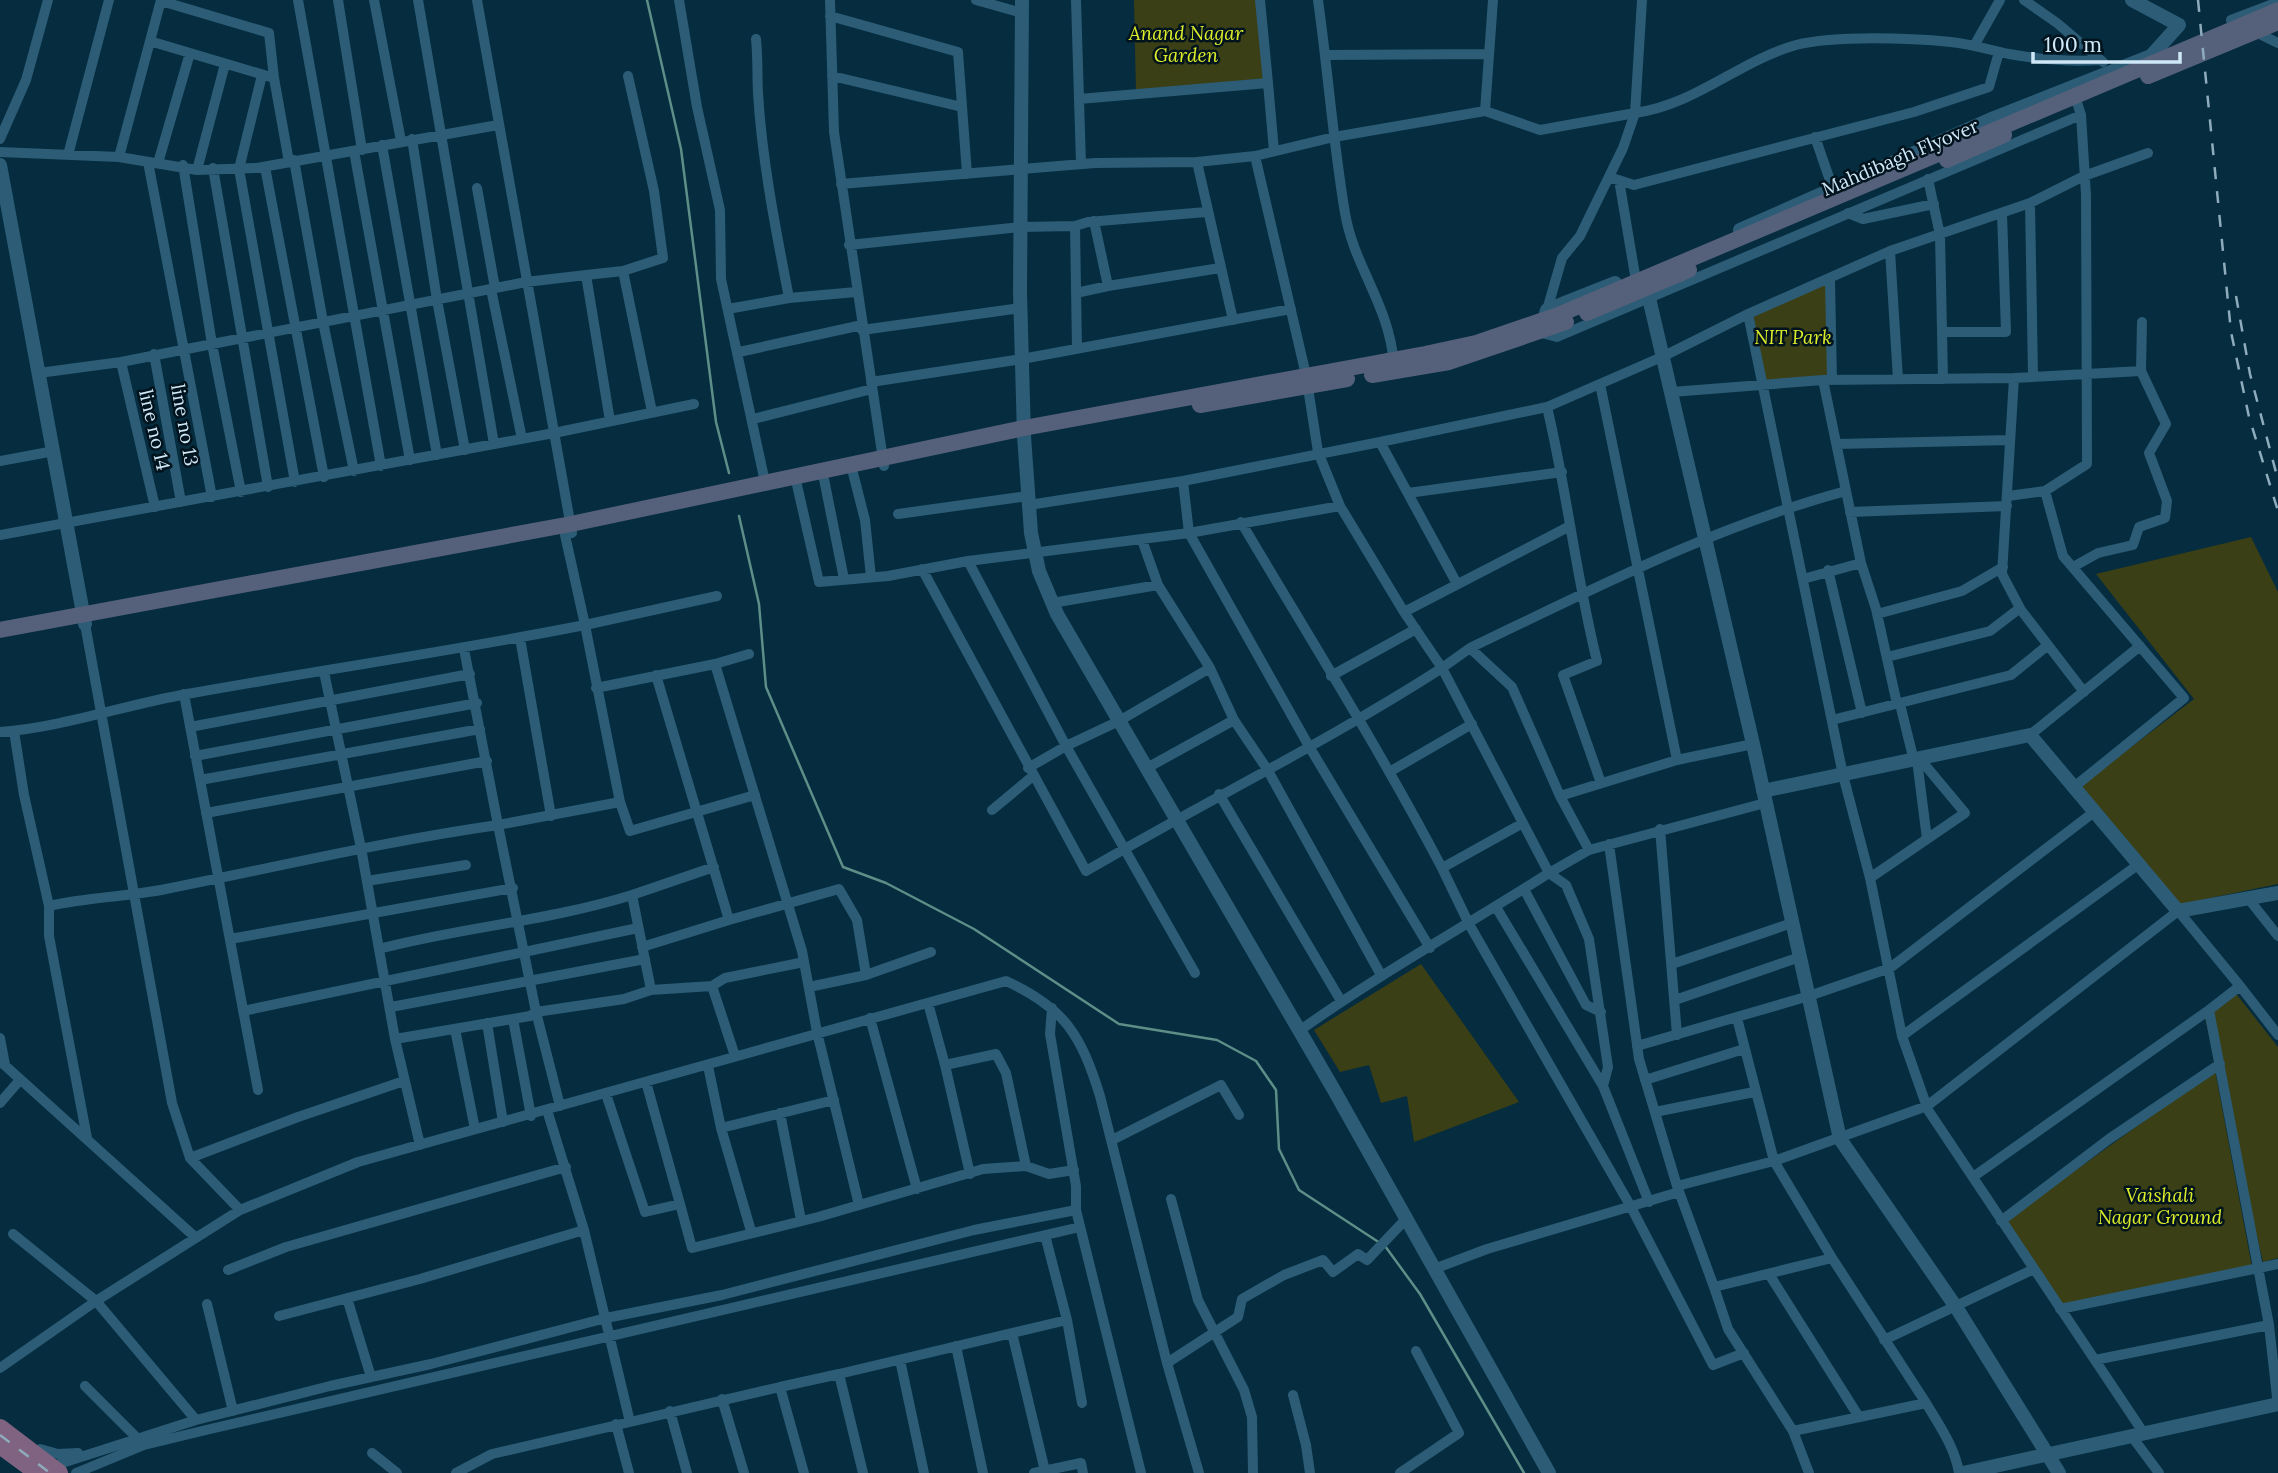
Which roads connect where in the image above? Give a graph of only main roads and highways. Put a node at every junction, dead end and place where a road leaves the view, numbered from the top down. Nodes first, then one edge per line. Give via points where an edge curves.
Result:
1 (2278, 10) edge
2 (2278, 22) edge
3 (1550, 320) junction
4 (884, 462) junction
5 (731, 496) junction
6 (84, 620) junction
7 (0, 630) edge
8 (0, 640) edge
9 (0, 1419) edge
10 (0, 1428) edge
11 (0, 1447) edge
12 (63, 1471) edge
13 (30, 1473) edge
14 (38, 1473) edge

1 - 3 main road, Mahdibagh Flyover
2 - 3 main road, Mahdibagh Flyover
3 - 4 main road via 1448,362 1394,365
4 - 5 main road via 853,473
4 - 5 main road via 765,482
5 - 6 main road via 569,531
6 - 7 main road
6 - 8 main road
9 - 12 main road
10 - 12 main road
11 - 13 main road
11 - 14 main road

